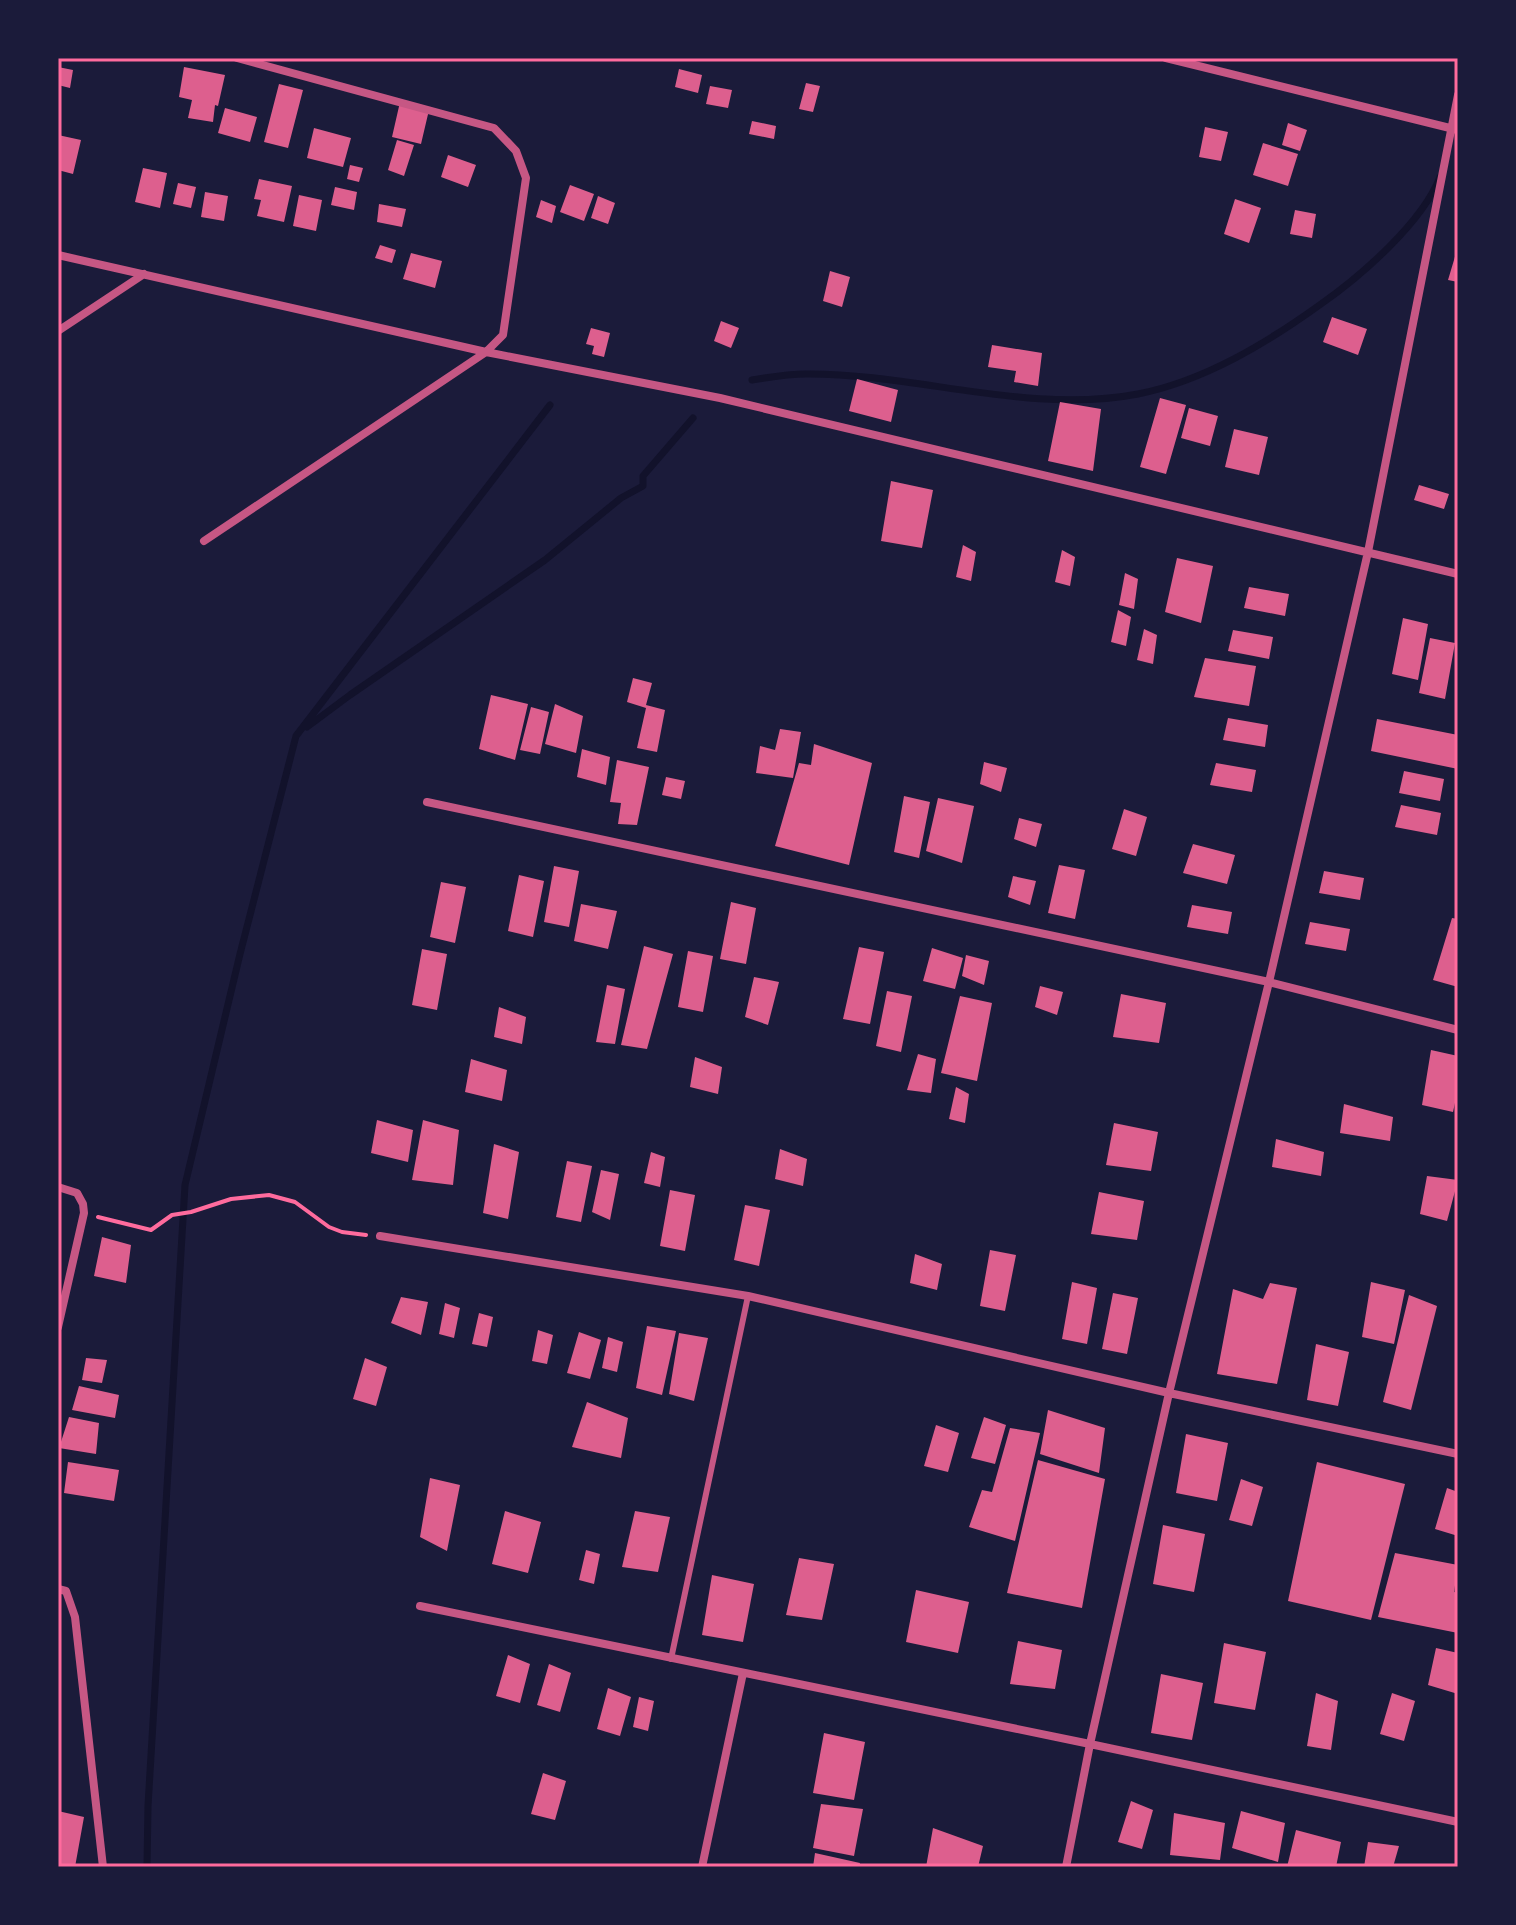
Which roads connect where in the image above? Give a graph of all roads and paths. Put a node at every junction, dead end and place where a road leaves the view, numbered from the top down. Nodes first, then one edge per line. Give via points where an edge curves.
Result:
1 (237, 58) edge
2 (1166, 58) edge
3 (1458, 95) edge
4 (1455, 129) edge
5 (58, 255) edge
6 (144, 274) junction
7 (58, 331) edge
8 (486, 352) junction
9 (204, 541) dead end
10 (1368, 552) junction
11 (1458, 574) edge
12 (427, 802) dead end
13 (1269, 982) junction
14 (1458, 1030) edge
15 (58, 1187) edge
16 (84, 1213) junction
17 (380, 1236) joint
18 (748, 1296) junction
19 (58, 1327) edge
20 (1169, 1393) junction
21 (1458, 1454) edge
22 (58, 1589) edge
23 (420, 1606) dead end
24 (671, 1659) junction
25 (743, 1673) junction
26 (1090, 1744) junction
27 (1458, 1822) edge
28 (103, 1867) edge
29 (702, 1867) edge
30 (1066, 1867) edge

1 - 8 street via 494,128 516,151 526,178 503,335
2 - 4 street
3 - 4 street
4 - 10 street
5 - 6 street
6 - 7 street
6 - 8 street
8 - 9 street
8 - 10 street via 720,398
10 - 11 street
10 - 13 street
12 - 13 street
13 - 14 street
13 - 20 street
15 - 16 street via 77,1193
16 - 17 path via 151,1230 172,1215 269,1195 295,1202 342,1232
16 - 19 street
17 - 18 street
18 - 20 street
18 - 24 lane
20 - 21 street
20 - 26 street
22 - 28 street via 66,1591 75,1617
23 - 24 street
24 - 25 street
25 - 26 street
25 - 29 street
26 - 27 street
26 - 30 street

